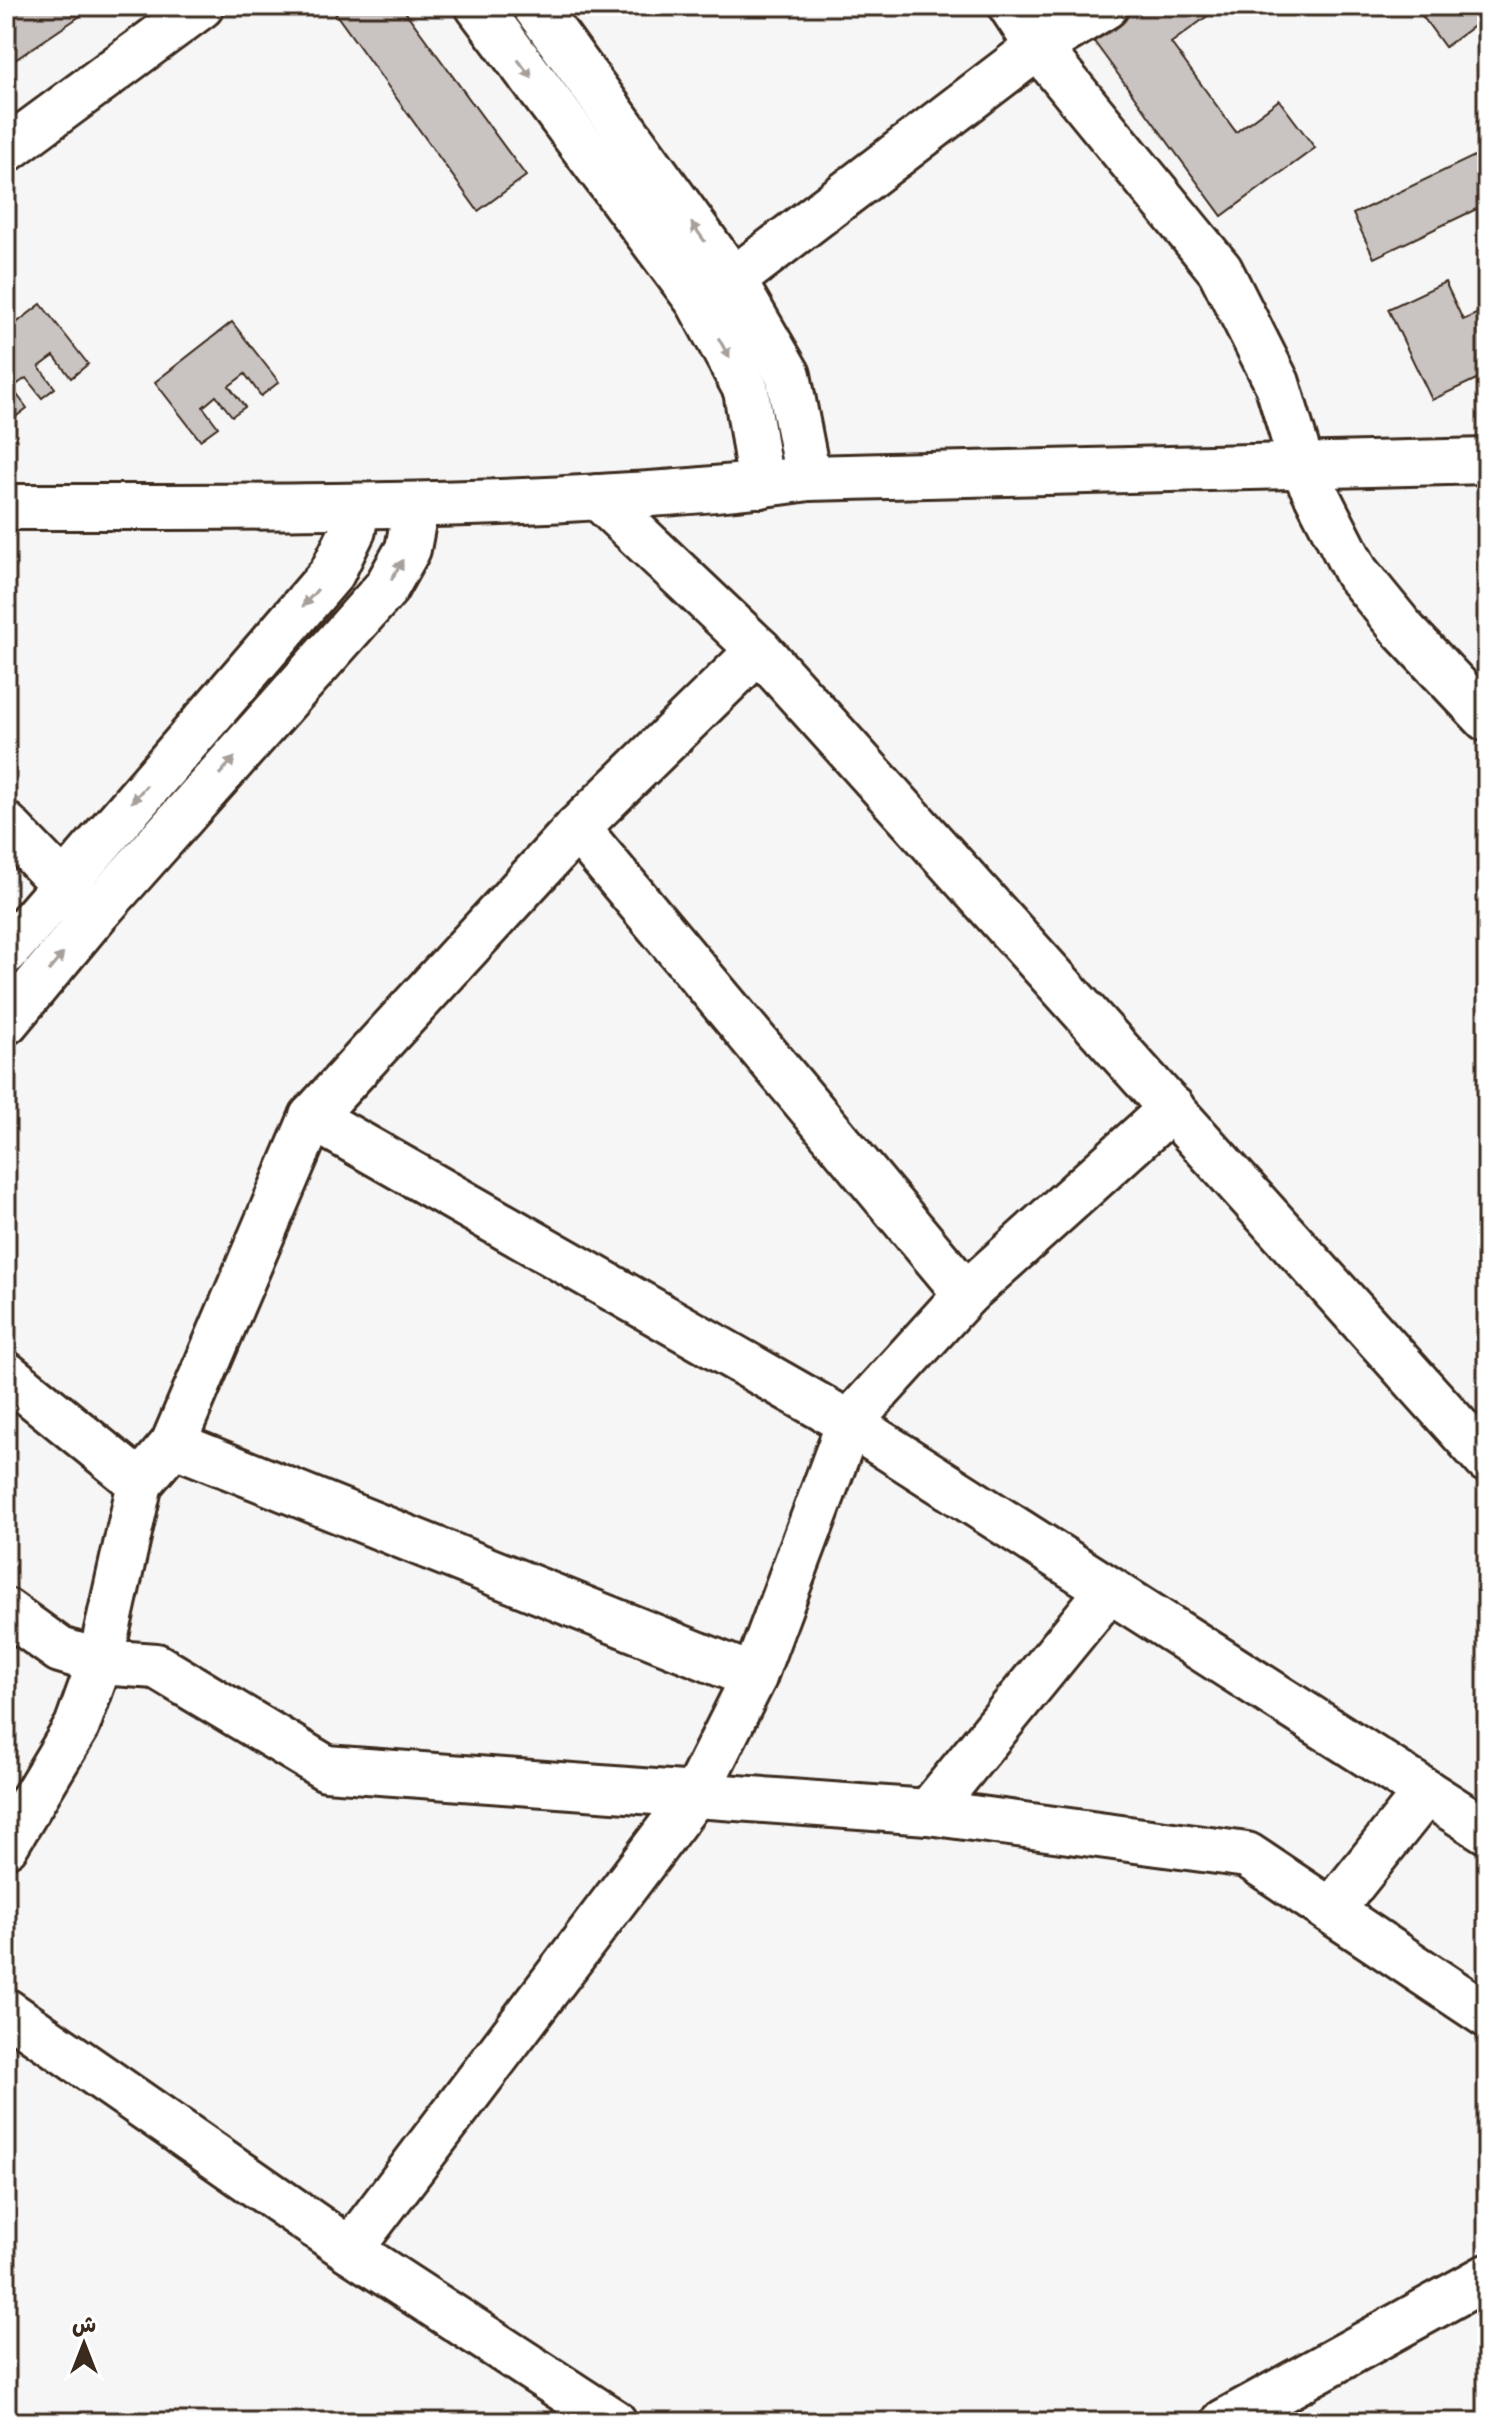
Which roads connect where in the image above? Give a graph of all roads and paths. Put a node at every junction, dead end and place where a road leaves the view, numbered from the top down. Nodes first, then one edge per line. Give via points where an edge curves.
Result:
1 (201, 6) edge
2 (478, 6) edge
3 (535, 6) edge
4 (1011, 6) edge
5 (1106, 6) edge
6 (1038, 47) junction
7 (6, 150) edge
8 (715, 290) junction
9 (1487, 461) edge
10 (1302, 466) junction
11 (808, 478) junction
12 (761, 485) junction
13 (598, 497) junction
14 (357, 506) junction
15 (416, 506) junction
16 (6, 507) edge
17 (759, 650) junction
18 (1487, 719) edge
19 (6, 825) edge
20 (577, 828) junction
21 (63, 882) junction
22 (94, 916) junction
23 (6, 952) edge
24 (6, 1022) edge
25 (1172, 1108) junction
26 (312, 1117) junction
27 (966, 1294) junction
28 (6, 1374) edge
29 (849, 1423) junction
30 (173, 1444) junction
31 (1487, 1460) edge
32 (140, 1483) junction
33 (1108, 1591) junction
34 (6, 1611) edge
35 (100, 1662) junction
36 (754, 1677) junction
37 (1426, 1792) junction
38 (696, 1793) junction
39 (928, 1812) junction
40 (1487, 1831) edge
41 (6, 1845) edge
42 (1331, 1911) junction
43 (6, 2011) edge
44 (1487, 2015) edge
45 (350, 2250) junction
46 (1487, 2277) edge
47 (614, 2422) edge
48 (1224, 2422) edge

1 - 7 street
2 -> 8 street
8 -> 3 street
4 - 6 street
5 - 6 street
6 - 8 street
6 - 10 street via 1220,270 1277,383
8 - 11 street via 788,375
8 -> 12 street via 746,390
9 - 10 street
10 - 11 street
10 - 18 street via 1356,572
11 - 12 street
12 - 13 street
13 - 15 street
13 - 17 street
14 - 15 street
14 - 16 street
14 -> 21 street via 349,542 332,573
22 -> 15 street via 386,588 408,549
17 - 20 street
17 - 25 street
19 - 21 street
20 - 26 street
20 - 27 street
21 - 22 street
21 - 23 street
24 -> 22 street
25 - 27 street
25 - 31 street
26 - 29 street
26 - 30 street
27 - 29 street
28 - 32 street
29 - 33 street
29 - 36 street
30 - 32 street
30 - 36 street
32 - 35 street
33 - 37 street
33 - 39 street
34 - 35 street via 60,1650
35 - 38 street via 156,1666 326,1768
35 - 41 street via 77,1726
36 - 38 street
37 - 40 street
37 - 42 street
38 - 39 street
38 - 45 street
39 - 42 street via 1247,1855
42 - 44 street
43 - 45 street
45 - 47 street
46 - 48 street

